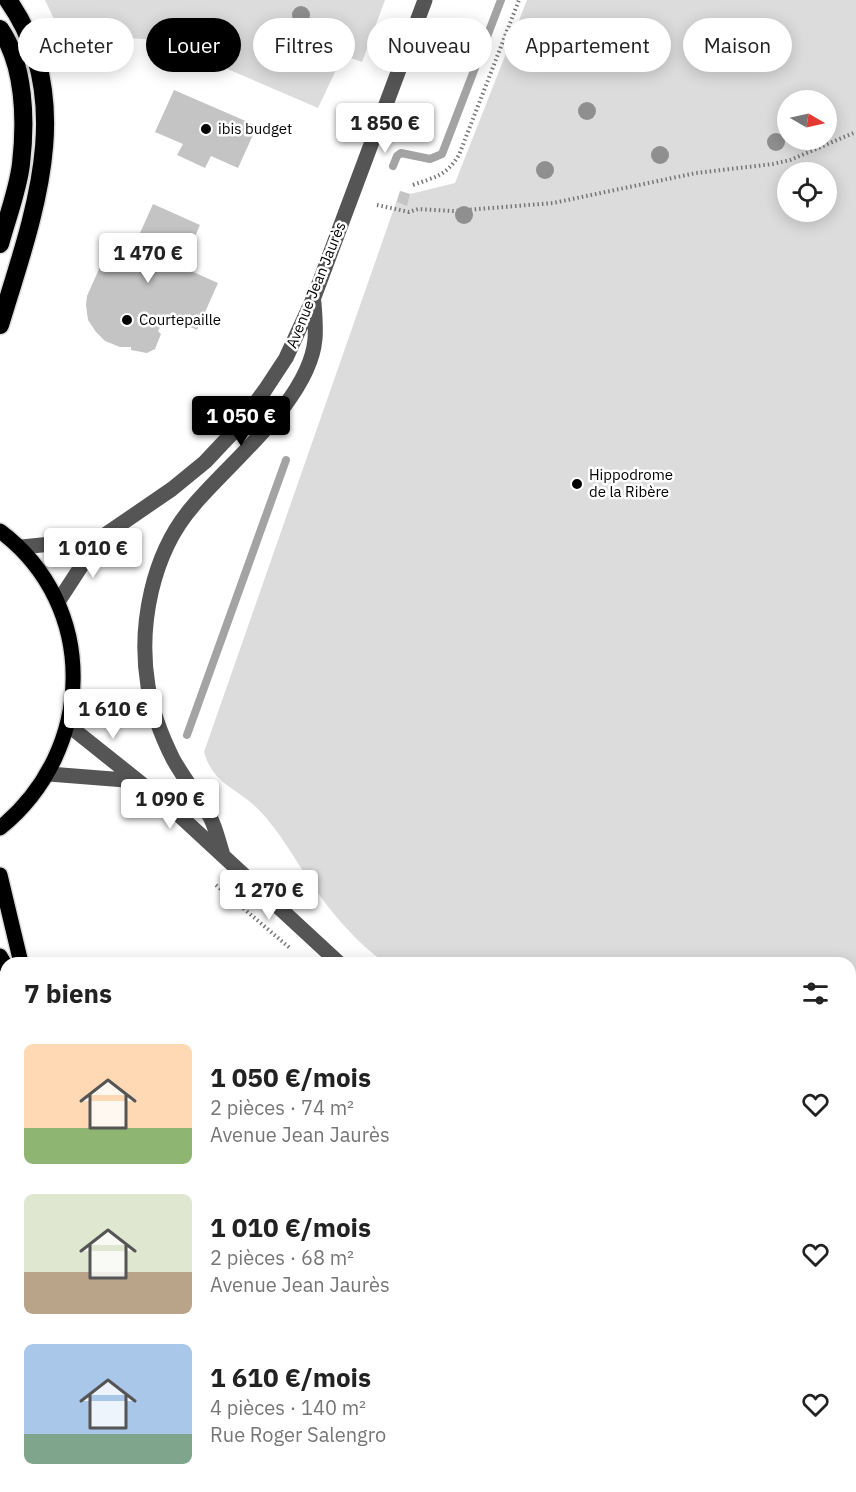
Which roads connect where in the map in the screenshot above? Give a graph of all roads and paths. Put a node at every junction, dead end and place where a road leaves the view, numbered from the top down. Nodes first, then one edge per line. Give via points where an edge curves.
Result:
1 (8, 0) edge
2 (425, 0) edge
3 (519, 0) edge
4 (0, 29) edge
5 (856, 132) edge
6 (413, 185) dead end
7 (377, 205) dead end
8 (0, 244) edge
9 (314, 297) junction
10 (0, 326) edge
11 (0, 531) edge
12 (99, 539) junction
13 (22, 547) junction
14 (58, 602) junction
15 (68, 725) junction
16 (49, 774) junction
17 (138, 781) junction
18 (0, 828) edge
19 (223, 855) junction
20 (0, 875) edge
21 (216, 885) dead end
22 (299, 956) dead end
23 (20, 957) edge
24 (333, 957) edge

1 - 10 highway via 24,24 40,67 45,154 28,234
2 - 9 street, Avenue Jean Jaurès
3 - 6 path via 459,155 442,175
4 - 8 highway via 19,75 24,120 21,166
5 - 7 path via 773,164 696,173 553,203 409,212
9 - 12 street, Avenue Jean Jaurès via 286,358 238,427 172,489
9 - 19 street via 315,341 303,375 280,411 192,507 174,535 152,589 146,622 148,686 155,715 173,759 211,818
11 - 13 main road
12 - 13 street, Avenue Jean Jaurès
12 - 14 street, Avenue Jean Jaurès
13 - 14 main road
14 - 15 main road via 71,646 74,690
15 - 16 main road
15 - 17 street
16 - 17 street
16 - 18 main road via 17,814
17 - 19 street
19 - 24 street
20 - 23 main road
21 - 22 path

